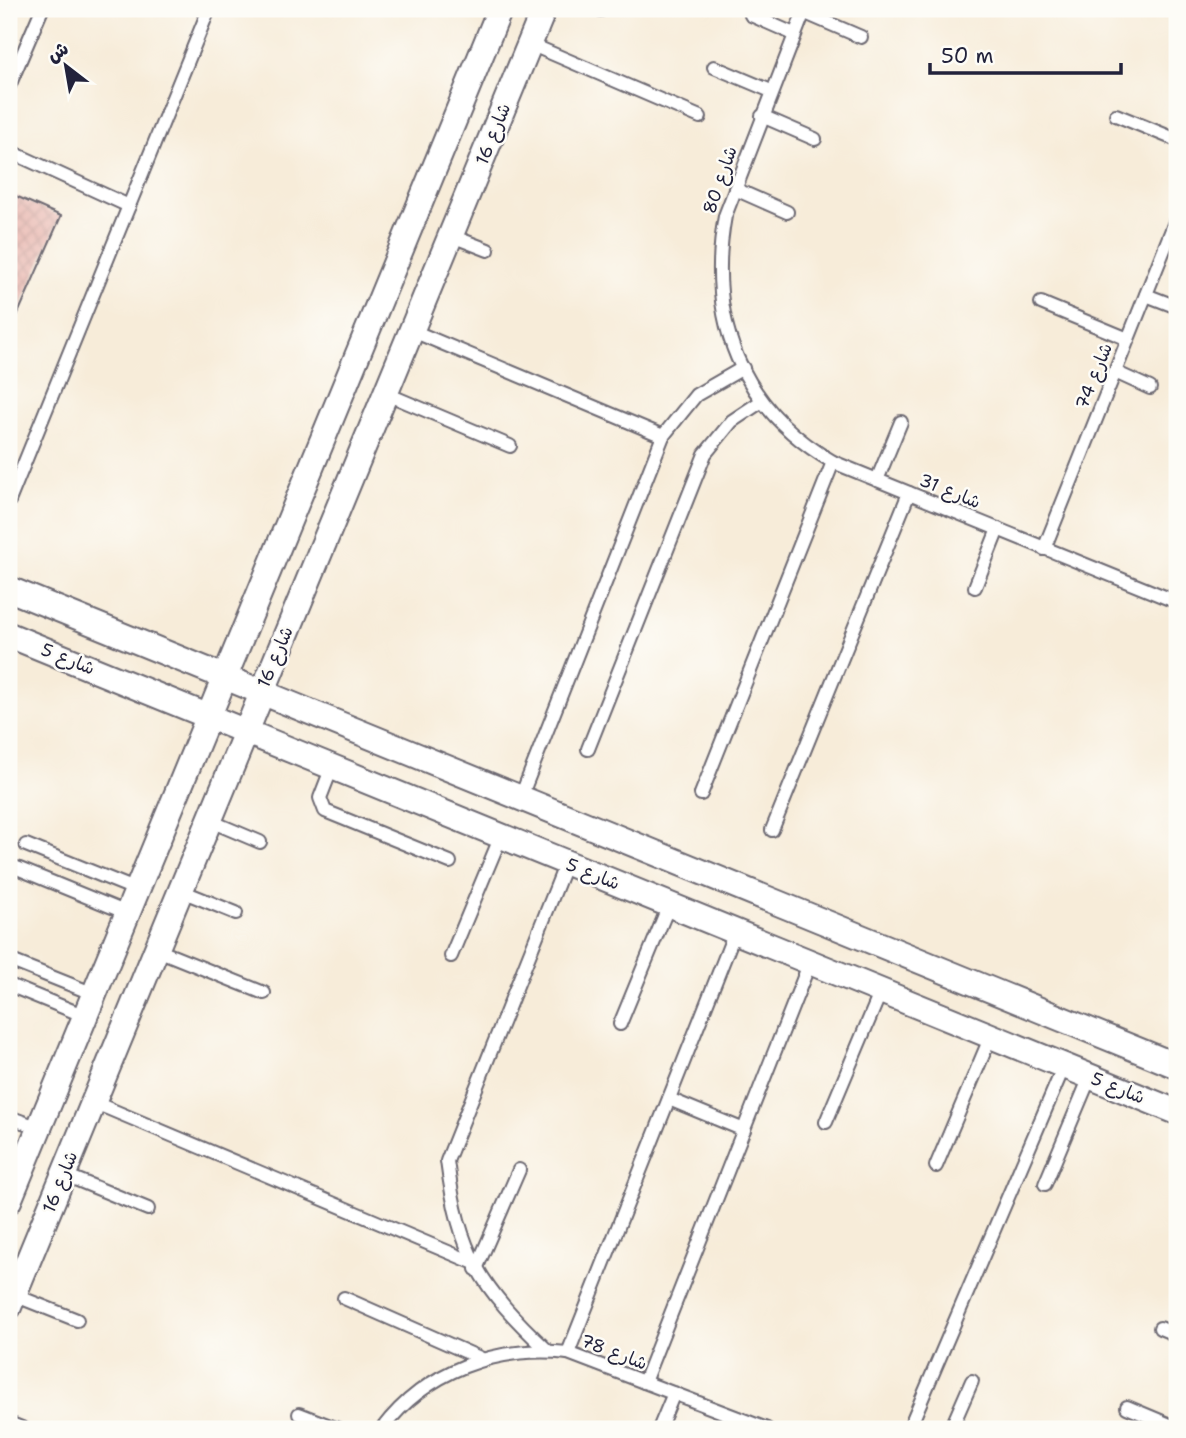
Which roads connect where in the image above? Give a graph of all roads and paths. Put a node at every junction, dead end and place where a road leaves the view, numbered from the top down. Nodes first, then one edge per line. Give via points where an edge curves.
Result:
1 (42, 9) edge
2 (209, 9) edge
3 (500, 9) edge
4 (544, 9) edge
5 (804, 10) edge
6 (751, 15) dead end
7 (794, 34) junction
8 (861, 37) dead end
9 (530, 44) junction
10 (714, 67) dead end
11 (9, 86) edge
12 (771, 91) junction
13 (1116, 115) dead end
14 (762, 116) junction
15 (700, 117) dead end
16 (815, 139) dead end
17 (1177, 140) edge
18 (9, 151) edge
19 (734, 190) junction
20 (129, 206) junction
21 (787, 212) dead end
22 (1177, 217) edge
23 (452, 236) junction
24 (488, 250) dead end
25 (1146, 295) junction
26 (1041, 303) dead end
27 (1177, 307) edge
28 (413, 331) junction
29 (1128, 339) junction
30 (743, 368) junction
31 (1115, 372) junction
32 (1150, 388) dead end
33 (387, 394) junction
34 (762, 401) junction
35 (901, 422) dead end
36 (663, 436) junction
37 (510, 446) dead end
38 (833, 462) junction
39 (877, 480) junction
40 (909, 493) junction
41 (9, 501) edge
42 (998, 529) junction
43 (1044, 549) junction
44 (975, 587) dead end
45 (9, 589) edge
46 (1177, 602) edge
47 (9, 635) edge
48 (223, 678) junction
49 (260, 692) junction
50 (208, 716) junction
51 (244, 731) junction
52 (588, 749) dead end
53 (332, 767) junction
54 (701, 794) dead end
55 (520, 799) junction
56 (208, 820) junction
57 (772, 830) dead end
58 (501, 836) junction
59 (260, 842) dead end
60 (26, 845) dead end
61 (450, 862) dead end
62 (566, 863) junction
63 (17, 868) dead end
64 (137, 890) junction
65 (179, 890) junction
66 (669, 905) junction
67 (127, 913) junction
68 (236, 913) dead end
69 (735, 932) junction
70 (155, 949) junction
71 (451, 956) dead end
72 (9, 960) edge
73 (810, 962) junction
74 (9, 985) edge
75 (881, 991) junction
76 (264, 993) dead end
77 (89, 1005) junction
78 (620, 1024) dead end
79 (990, 1036) junction
80 (1064, 1066) junction
81 (1177, 1066) edge
82 (1090, 1077) junction
83 (668, 1099) junction
84 (93, 1102) junction
85 (1177, 1112) edge
86 (9, 1117) edge
87 (826, 1122) dead end
88 (39, 1128) junction
89 (744, 1130) junction
90 (17, 1159) edge
91 (936, 1166) dead end
92 (519, 1170) dead end
93 (63, 1174) junction
94 (1045, 1184) dead end
95 (9, 1201) edge
96 (148, 1209) dead end
97 (474, 1266) junction
98 (344, 1298) dead end
99 (11, 1301) edge
100 (76, 1320) dead end
101 (1160, 1328) dead end
102 (1177, 1335) edge
103 (548, 1350) junction
104 (568, 1353) junction
105 (480, 1359) junction
106 (972, 1381) dead end
107 (644, 1382) junction
108 (674, 1393) junction
109 (1127, 1407) dead end
110 (299, 1414) dead end
111 (9, 1423) edge
112 (1177, 1428) edge
113 (24, 1429) edge
114 (338, 1429) edge
115 (382, 1429) edge
116 (659, 1429) edge
117 (767, 1429) edge
118 (909, 1429) edge
119 (951, 1429) edge

1 - 11 lane
2 - 20 lane
3 - 48 street
4 - 9 street, شارع 16
5 - 7 lane, شارع 80
5 - 8 lane
6 - 7 lane
7 - 12 lane, شارع 80
9 - 15 lane
9 - 23 street, شارع 16
10 - 12 lane
12 - 14 lane, شارع 80
13 - 17 lane
14 - 16 lane
14 - 19 lane, شارع 80
18 - 20 lane
19 - 21 lane
19 - 30 lane, شارع 80 via 725,216 718,278 729,340
20 - 41 lane
22 - 25 lane, شارع 74
23 - 24 lane
23 - 28 street, شارع 16
25 - 27 lane
25 - 29 lane, شارع 74
26 - 29 lane
28 - 33 street, شارع 16
28 - 36 lane
29 - 31 lane, شارع 74
30 - 34 lane, شارع 31
30 - 36 lane via 696,396
31 - 32 lane
31 - 43 lane, شارع 74
33 - 37 lane
33 - 49 street, شارع 16
34 - 38 lane, شارع 31 via 794,436
34 - 52 lane via 733,421 705,454
35 - 39 lane
36 - 55 lane
38 - 39 lane, شارع 31
38 - 54 lane
39 - 40 lane, شارع 31
40 - 42 lane, شارع 31
40 - 57 lane
42 - 43 lane, شارع 31
42 - 44 lane
43 - 46 lane, شارع 31
45 - 48 street
47 - 50 street, شارع 5
48 - 49 street
48 - 50 street
49 - 51 street, شارع 16
49 - 55 street
50 - 51 street, شارع 5
50 - 64 street
51 - 53 street, شارع 5
51 - 56 street, شارع 16
53 - 58 street, شارع 5
53 - 61 lane via 320,798 325,811
55 - 81 street
56 - 59 lane
56 - 65 street, شارع 16
58 - 62 street, شارع 5
58 - 71 lane
60 - 64 lane
62 - 66 street, شارع 5
62 - 97 lane via 447,1161 454,1213
63 - 67 lane
64 - 67 street
65 - 68 lane
65 - 70 street, شارع 16
66 - 69 street, شارع 5
66 - 78 lane
67 - 77 street
69 - 73 street, شارع 5
69 - 83 lane
70 - 76 lane
70 - 84 street, شارع 16
72 - 77 lane
73 - 75 street, شارع 5
73 - 89 lane
74 - 77 lane
75 - 79 street, شارع 5
75 - 87 lane
77 - 88 street
79 - 80 street, شارع 5
79 - 91 lane
80 - 82 street, شارع 5
80 - 118 lane
82 - 85 street, شارع 5
82 - 94 lane
83 - 89 lane
83 - 104 lane
84 - 93 street, شارع 16
84 - 97 lane
86 - 88 lane
88 - 90 street
89 - 107 lane
90 - 95 street
92 - 97 lane
93 - 96 lane
93 - 99 street, شارع 16
97 - 103 lane via 508,1313
98 - 105 lane
99 - 100 lane
101 - 102 lane
103 - 104 lane, شارع 78
103 - 105 lane, شارع 78
104 - 107 lane, شارع 78
105 - 115 lane, شارع 78 via 437,1377 400,1406
106 - 119 lane
107 - 108 lane, شارع 78
108 - 116 lane
108 - 117 lane, شارع 78
109 - 112 lane
110 - 114 lane
111 - 113 lane

